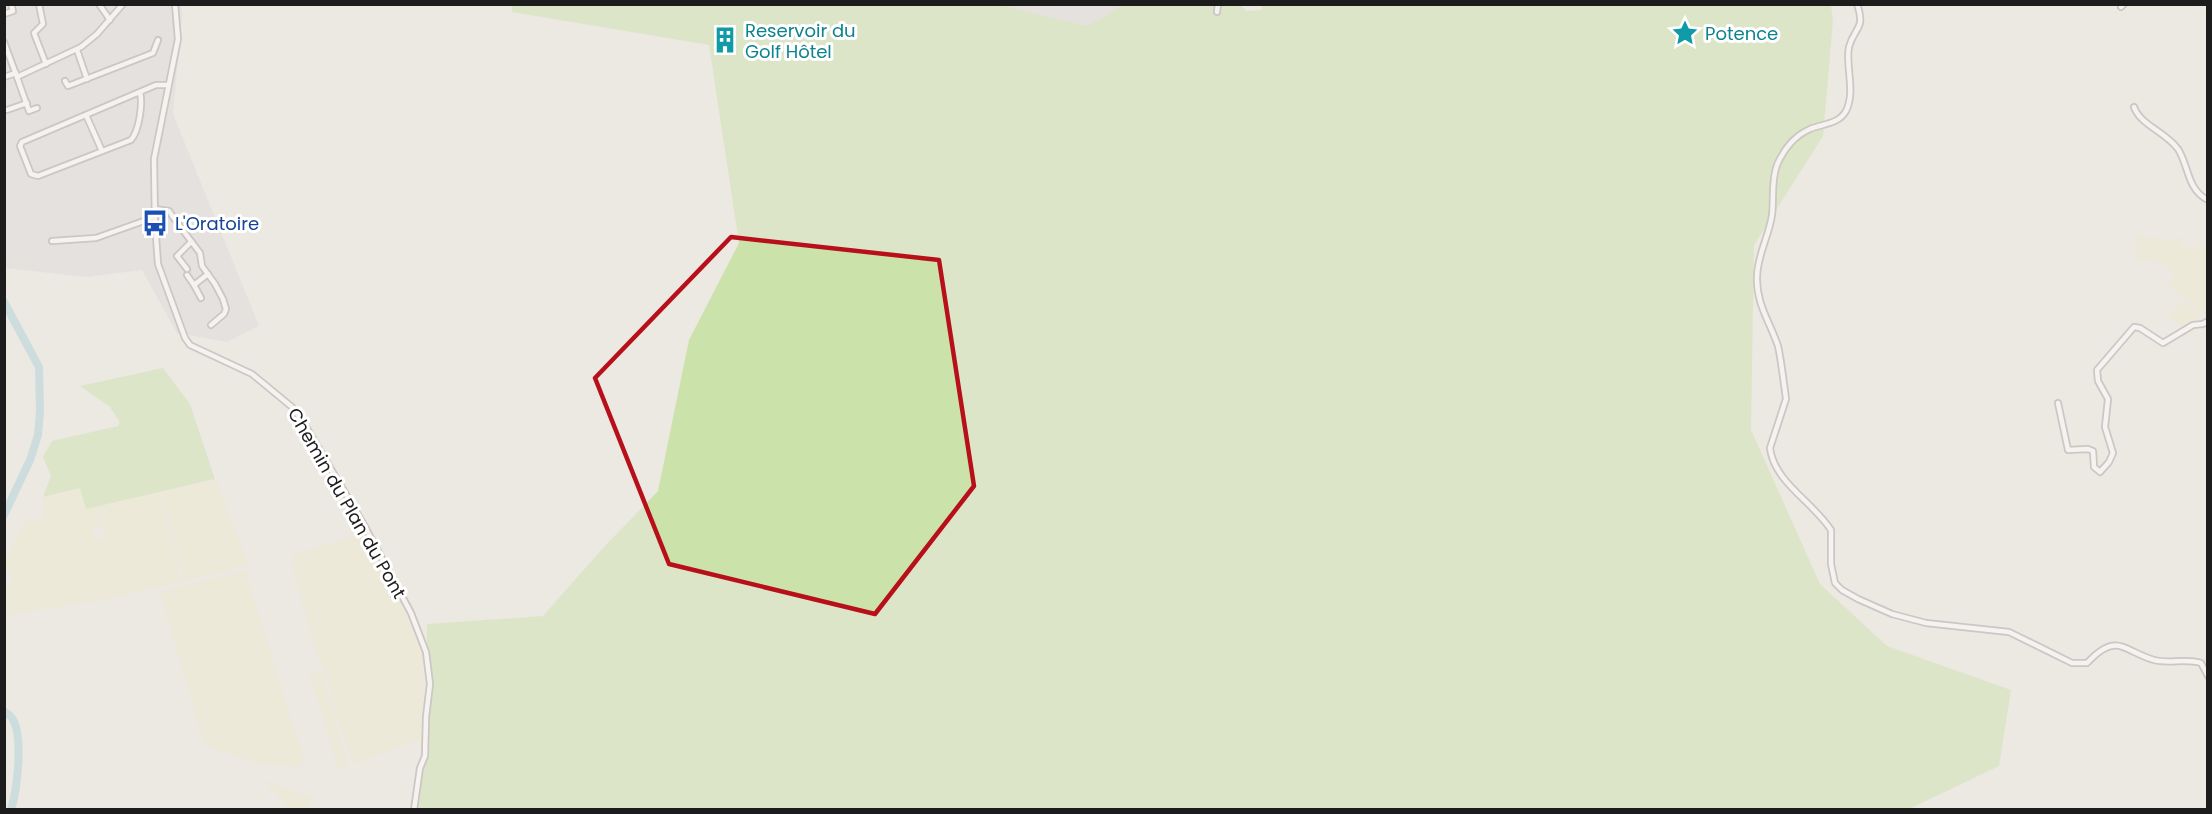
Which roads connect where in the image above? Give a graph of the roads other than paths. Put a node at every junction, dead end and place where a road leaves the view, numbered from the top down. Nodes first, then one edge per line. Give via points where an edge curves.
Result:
1 (11, 4) edge
2 (39, 4) edge
3 (99, 4) edge
4 (123, 4) edge
5 (175, 4) edge
6 (1218, 4) edge
7 (1857, 4) edge
8 (1217, 12) dead end
9 (4, 14) edge
10 (110, 20) junction
11 (158, 40) dead end
12 (5, 44) edge
13 (77, 50) junction
14 (46, 64) junction
15 (17, 75) junction
16 (4, 77) edge
17 (87, 79) junction
18 (65, 81) dead end
19 (167, 85) junction
20 (140, 92) junction
21 (27, 103) junction
22 (2134, 107) dead end
23 (37, 108) dead end
24 (7, 110) dead end
25 (86, 115) junction
26 (102, 151) junction
27 (2208, 200) edge
28 (155, 209) junction
29 (155, 217) junction
30 (52, 241) dead end
31 (191, 242) junction
32 (187, 268) dead end
33 (208, 274) junction
34 (187, 275) dead end
35 (194, 285) junction
36 (201, 298) dead end
37 (2208, 321) edge
38 (211, 325) dead end
39 (2058, 403) dead end
40 (2208, 676) edge
41 (414, 810) edge

1 - 9 street via 13,11
2 - 14 street via 43,24 34,33
3 - 10 street
4 - 10 street
5 - 19 street, Chemin du Plan du Pont via 178,39
6 - 8 street
7 - 40 street via 1861,22 1849,49 1847,108 1834,121 1797,136 1785,150 1776,171 1771,224 1756,274 1764,317 1777,345 1785,392 1771,454 1783,477 1831,530 1835,583 1858,599 1899,616 1926,623 2009,632 2072,663 2087,663 2096,652 2117,645 2156,660 2201,663
10 - 13 street
11 - 17 street via 153,53
12 - 15 street
13 - 14 street
13 - 17 street
14 - 15 street
15 - 16 street
15 - 21 street
17 - 18 street via 68,86
19 - 20 street
19 - 28 street, Chemin du Plan du Pont via 154,159
20 - 25 street
20 - 26 street via 134,138
21 - 23 street via 29,111
21 - 24 street
22 - 27 street via 2149,126 2164,133 2176,147 2194,189
25 - 26 street
25 - 26 street via 22,142 30,174 38,176
28 - 29 street, Chemin du Plan du Pont
28 - 31 street via 169,211
29 - 30 street via 96,237
29 - 41 street, Chemin du Plan du Pont via 158,264 185,338 200,351 252,374 292,407 364,525 411,613 426,652 430,684 425,756
31 - 32 street via 177,256
31 - 33 street
33 - 35 street
33 - 38 street via 226,309
34 - 35 street
35 - 36 street
37 - 39 street via 2163,343 2134,327 2097,370 2108,399 2105,427 2113,453 2100,472 2094,467 2093,451 2068,450

